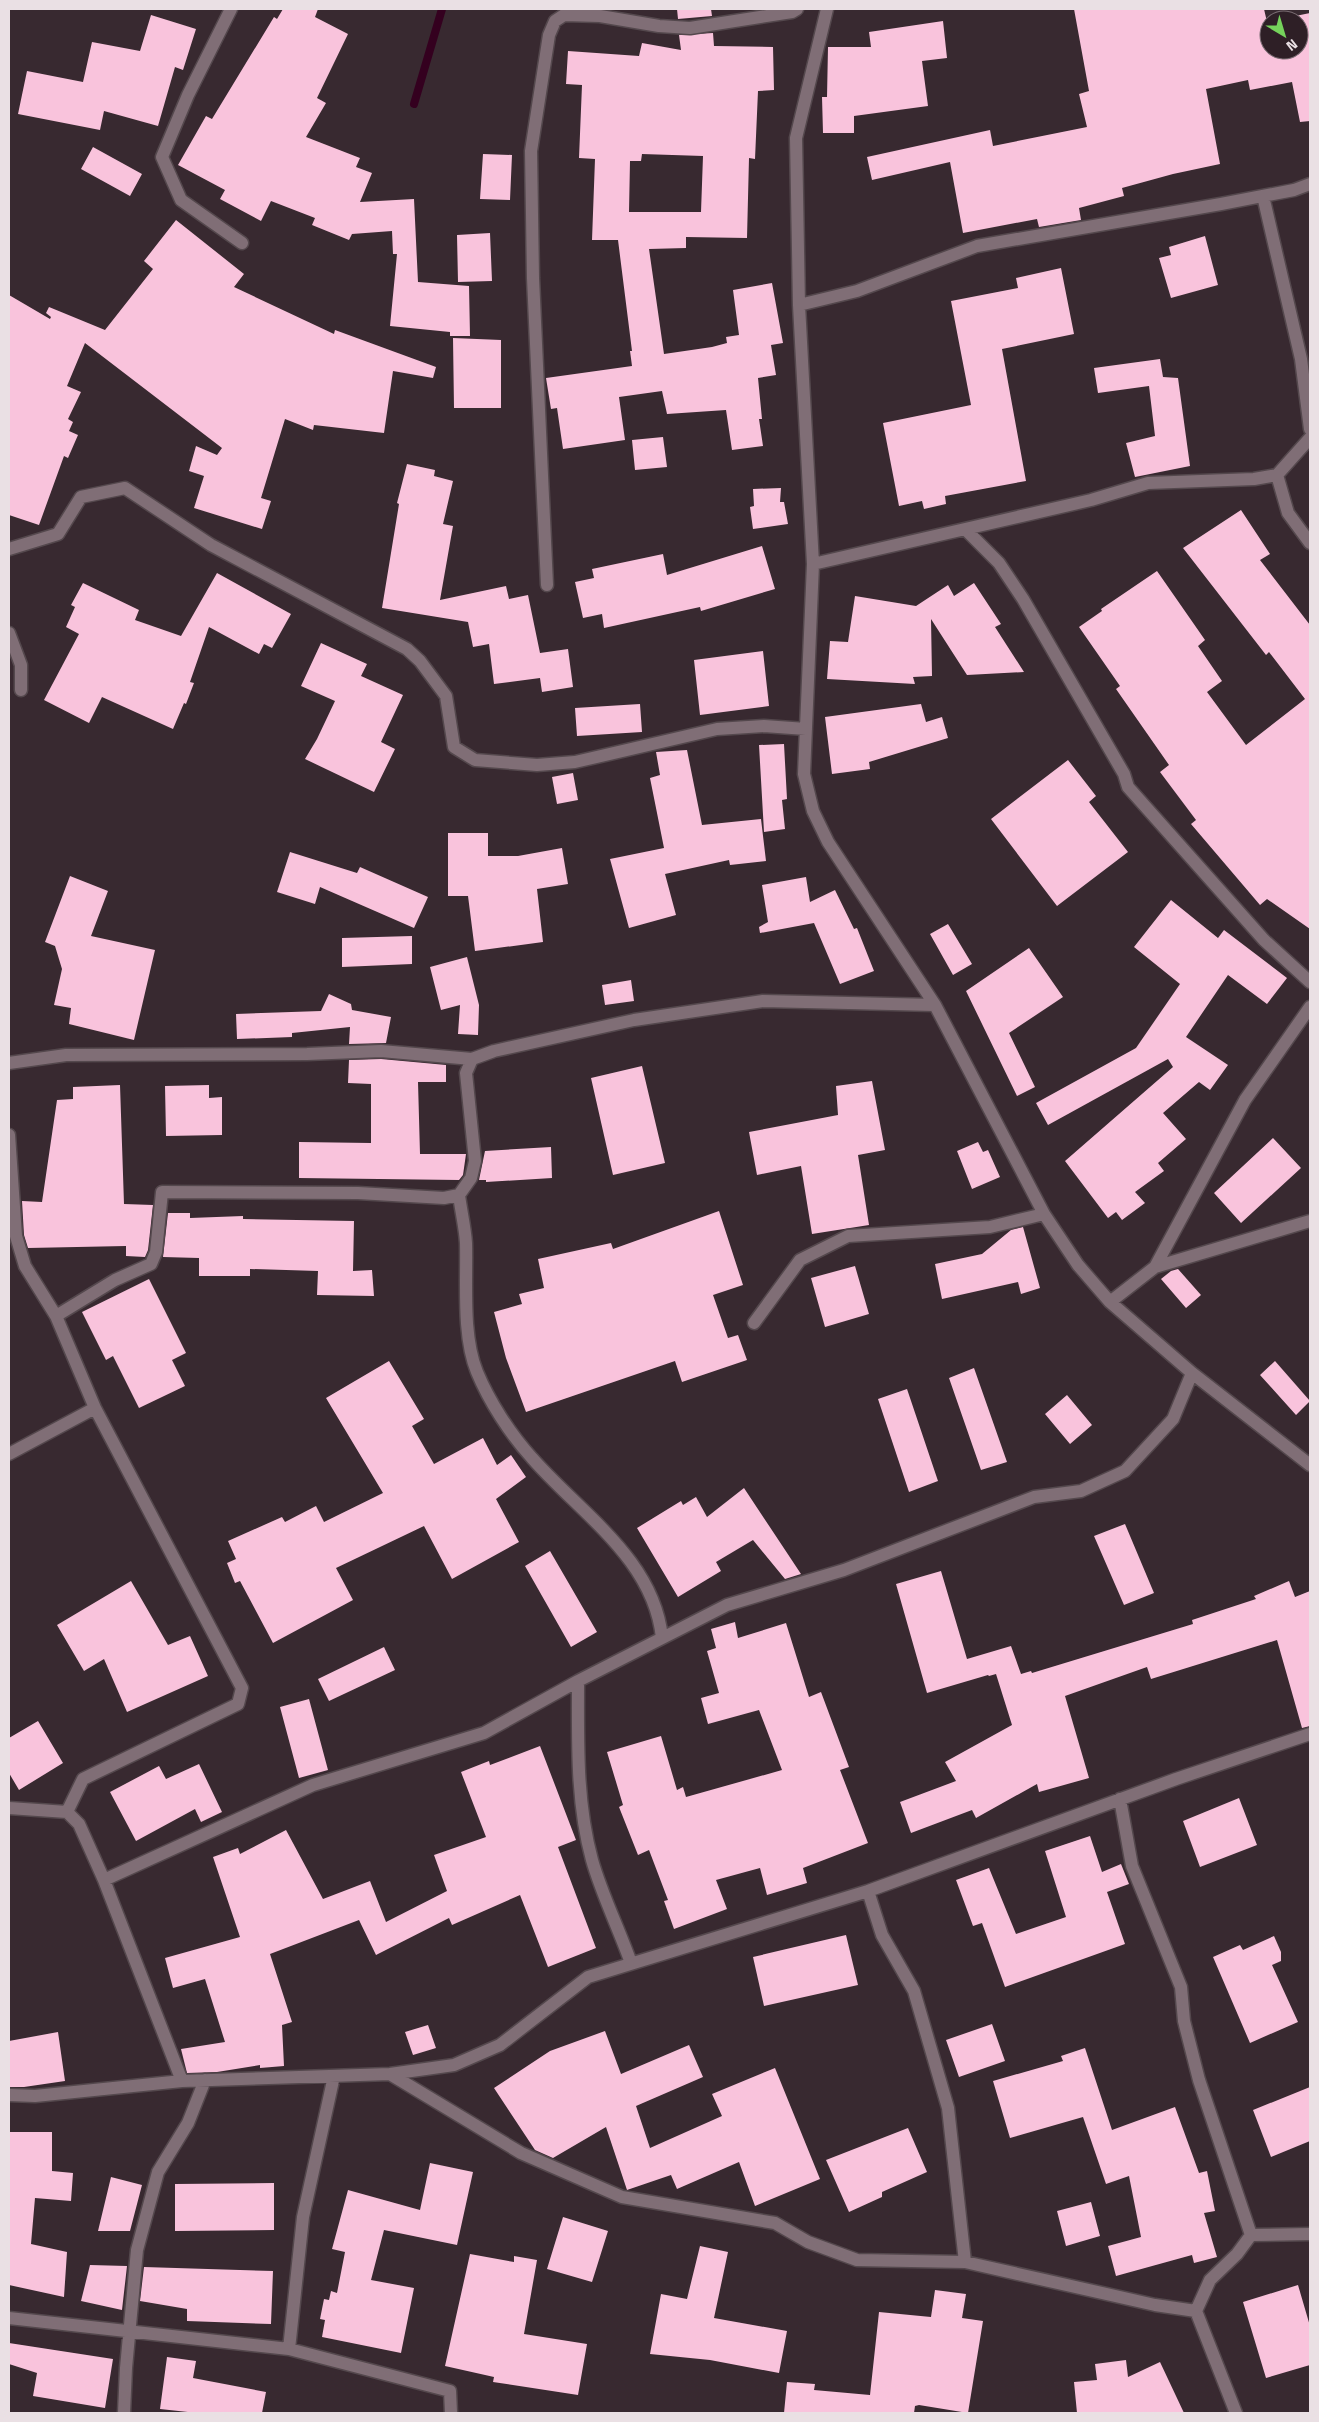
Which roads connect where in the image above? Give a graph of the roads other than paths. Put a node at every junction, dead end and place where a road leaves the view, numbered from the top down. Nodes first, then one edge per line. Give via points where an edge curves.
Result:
1 (231, 9) edge
2 (798, 9) edge
3 (827, 9) edge
4 (1310, 184) edge
5 (1263, 196) junction
6 (242, 243) dead end
7 (799, 305) junction
8 (1310, 428) edge
9 (1310, 438) edge
10 (1277, 475) junction
11 (965, 529) junction
12 (1310, 543) edge
13 (9, 548) edge
14 (813, 564) junction
15 (546, 585) dead end
16 (9, 633) edge
17 (22, 690) dead end
18 (806, 729) junction
19 (1310, 982) edge
20 (935, 1005) junction
21 (1310, 1008) edge
22 (472, 1059) junction
23 (9, 1063) edge
24 (9, 1135) edge
25 (459, 1194) junction
26 (1044, 1214) junction
27 (1310, 1221) edge
28 (1155, 1267) junction
29 (1110, 1302) junction
30 (56, 1316) junction
31 (754, 1323) dead end
32 (1192, 1373) junction
33 (95, 1408) junction
34 (9, 1454) edge
35 (1310, 1465) edge
36 (662, 1638) junction
37 (578, 1681) junction
38 (1310, 1734) edge
39 (1120, 1799) junction
40 (9, 1808) edge
41 (67, 1812) junction
42 (104, 1880) junction
43 (868, 1891) junction
44 (631, 1964) junction
45 (390, 2074) junction
46 (334, 2076) junction
47 (205, 2080) junction
48 (182, 2081) junction
49 (9, 2095) edge
50 (1310, 2234) edge
51 (1251, 2235) junction
52 (965, 2262) junction
53 (1196, 2311) junction
54 (9, 2318) edge
55 (129, 2330) junction
56 (289, 2349) junction
57 (124, 2413) edge
58 (451, 2413) edge
59 (1236, 2413) edge

1 - 6 street via 162,157 182,200
2 - 15 street via 690,28 600,16 564,16 555,21 549,35 531,150
3 - 7 street via 796,138
4 - 5 street
5 - 7 street via 977,246 857,291
5 - 8 street via 1301,359
7 - 14 street
9 - 10 street
10 - 11 street via 1254,479 1148,483 1091,500
10 - 12 street via 1288,513
11 - 14 street
11 - 19 street via 998,563 1023,598 1124,774 1128,787 1264,940
13 - 18 street via 58,534 81,497 126,488 211,545 407,649 446,696 454,747 475,760 537,765 575,762 717,729 764,726
14 - 18 street
16 - 17 street via 22,665
18 - 20 street via 804,774 813,811 828,842
20 - 22 street via 763,1001 634,1020 494,1051
20 - 26 street
21 - 28 street via 1245,1100
22 - 23 street via 381,1051 66,1055
22 - 25 street via 466,1073 475,1161 471,1178
24 - 30 street via 16,1236 25,1266
25 - 30 street via 444,1198 162,1192 156,1252 151,1264 115,1280
25 - 36 street via 465,1241 469,1339 476,1371 531,1458 602,1526 637,1570 660,1617
26 - 29 street via 1078,1265
26 - 31 street via 990,1227 848,1236 800,1260
27 - 28 street
28 - 29 street
29 - 32 street
30 - 33 street
32 - 35 street
32 - 36 street via 1173,1419 1125,1471 1081,1491 1034,1497 844,1570 728,1605
33 - 34 street
33 - 41 street via 242,1688 238,1704 82,1779
36 - 37 street
37 - 42 street via 484,1734 313,1785
37 - 44 street via 581,1797 592,1860
38 - 39 street
39 - 43 street
39 - 51 street via 1132,1866 1181,1987 1184,2021 1199,2080
40 - 41 street
41 - 42 street via 79,1824
42 - 48 street
43 - 44 street
43 - 52 street via 882,1935 914,1991 948,2108
44 - 45 street via 588,1977 500,2045 454,2065
45 - 46 street
45 - 52 street via 521,2153 622,2197 775,2223 808,2242 857,2260
46 - 47 street
46 - 56 street via 303,2217
47 - 48 street
47 - 55 street via 188,2123 158,2172 137,2250
48 - 49 street via 35,2096
50 - 51 street
51 - 53 street via 1210,2280
52 - 53 street via 1155,2305
53 - 59 street
54 - 55 street
55 - 56 street
55 - 57 street
56 - 58 street via 450,2391

